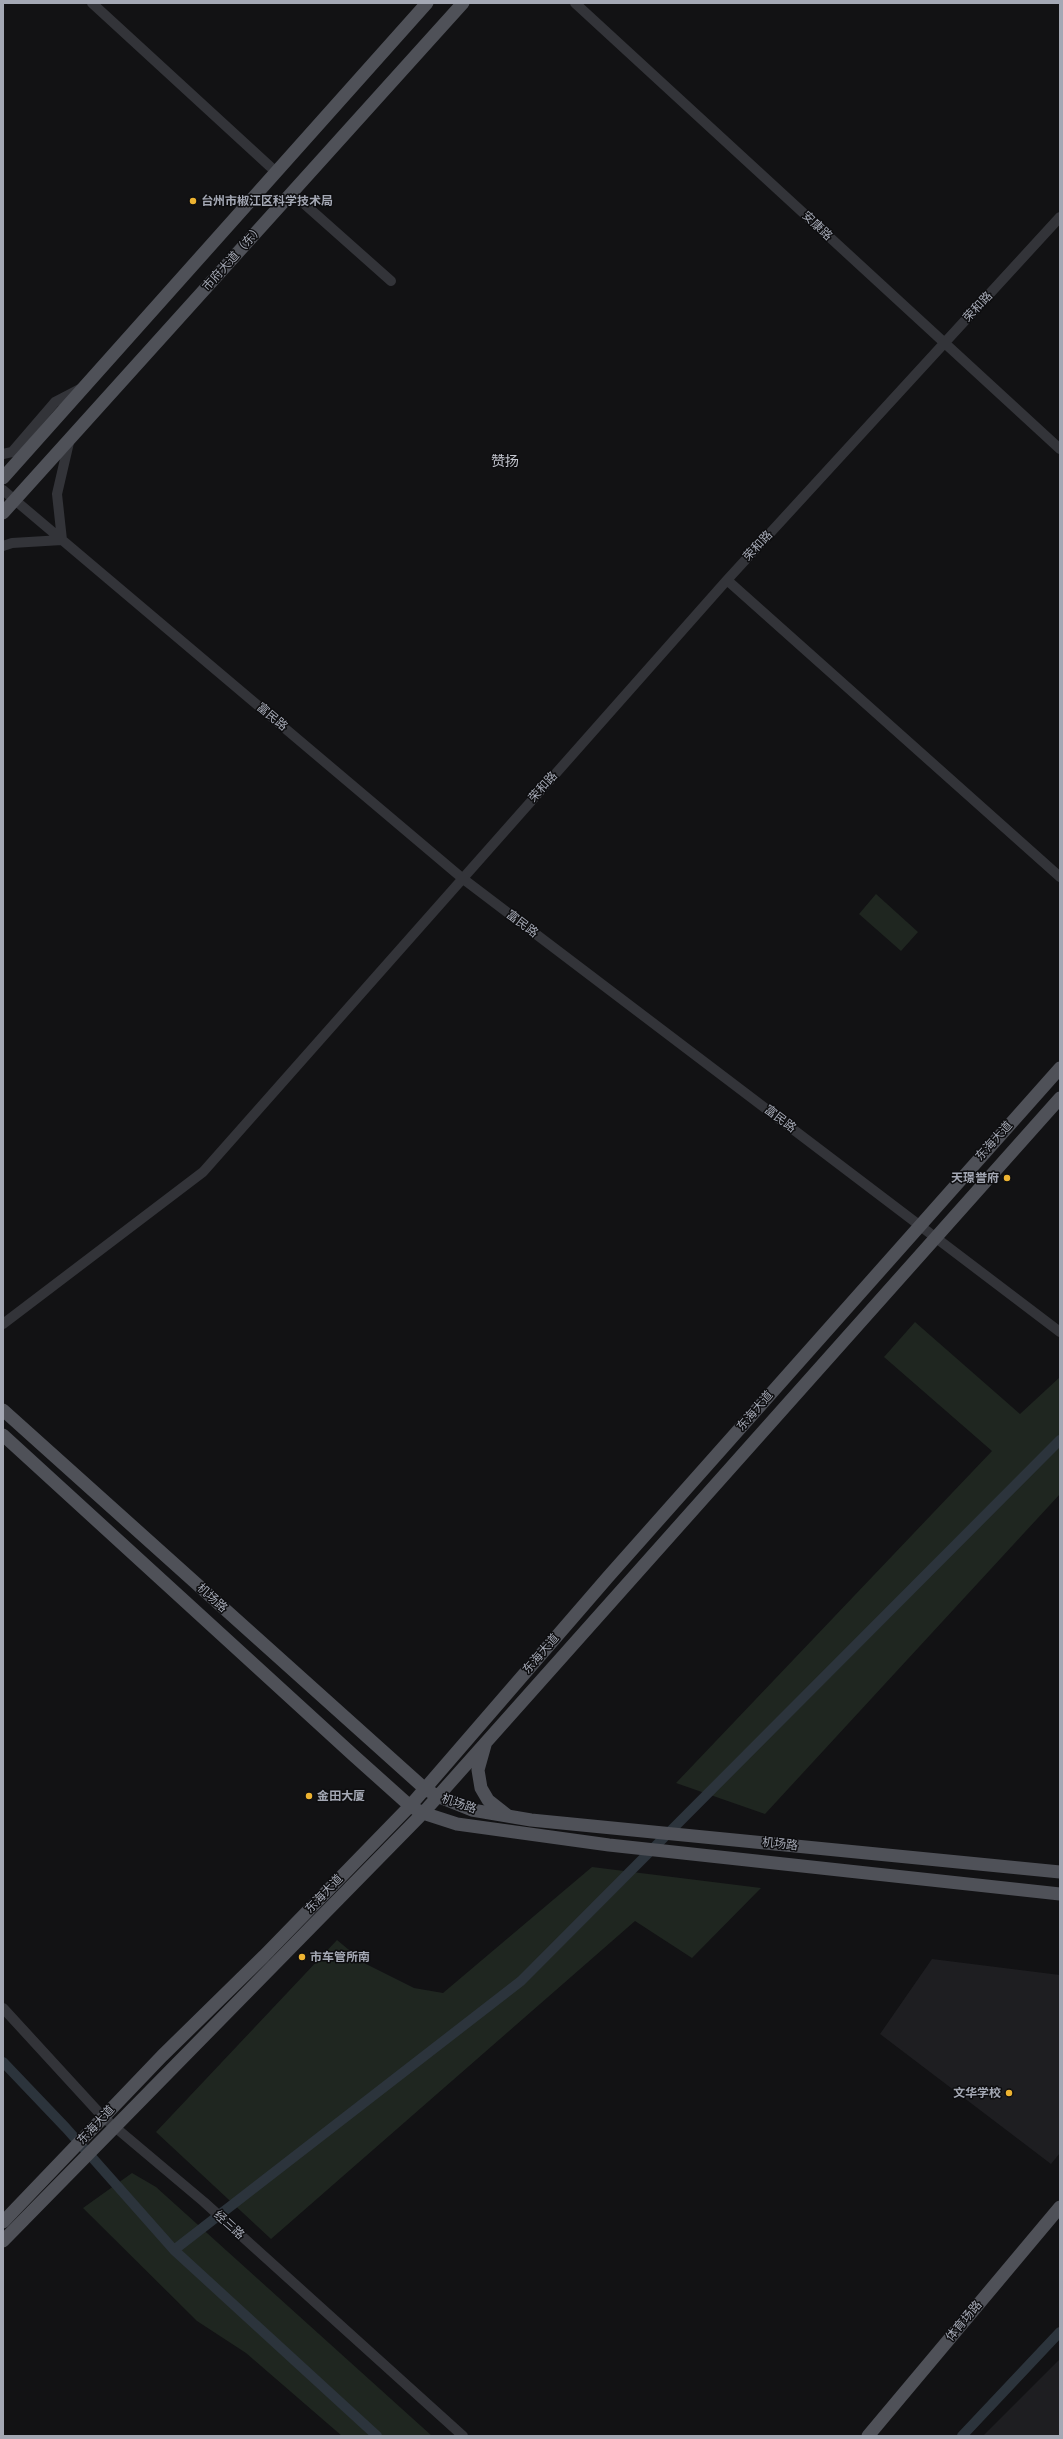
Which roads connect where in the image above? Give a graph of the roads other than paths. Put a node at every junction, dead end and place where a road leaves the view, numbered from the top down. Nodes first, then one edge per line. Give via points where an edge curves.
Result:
1 (92, 3) edge
2 (426, 3) edge
3 (463, 3) edge
4 (575, 3) edge
5 (276, 172) junction
6 (292, 193) junction
7 (1060, 217) edge
8 (391, 281) dead end
9 (944, 343) junction
10 (85, 386) junction
11 (70, 438) junction
12 (1060, 449) edge
13 (3, 454) edge
14 (3, 478) edge
15 (3, 490) edge
16 (15, 500) junction
17 (3, 513) edge
18 (62, 540) junction
19 (3, 546) edge
20 (727, 580) junction
21 (1060, 877) edge
22 (462, 878) junction
23 (1060, 1068) edge
24 (1060, 1098) edge
25 (919, 1225) junction
26 (935, 1236) junction
27 (3, 1324) edge
28 (1060, 1332) edge
29 (3, 1410) edge
30 (3, 1435) edge
31 (488, 1739) junction
32 (424, 1788) junction
33 (437, 1796) junction
34 (410, 1806) junction
35 (423, 1813) junction
36 (510, 1817) junction
37 (1060, 1872) edge
38 (1060, 1894) edge
39 (3, 2008) edge
40 (98, 2122) junction
41 (110, 2131) junction
42 (1060, 2207) edge
43 (3, 2222) edge
44 (3, 2241) edge
45 (463, 2436) edge
46 (868, 2436) edge

1 - 5 street
2 - 5 main road, 市府大道（东）
3 - 6 main road, 市府大道（东）
4 - 9 street, 安康路
5 - 10 main road, 市府大道（东）
6 - 8 street
6 - 11 main road, 市府大道（东）
7 - 9 street, 荣和路
9 - 12 street, 安康路
9 - 20 street, 荣和路
10 - 13 street via 55,402 12,452
10 - 14 main road, 市府大道（东）
11 - 16 main road, 市府大道（东）
11 - 18 street via 57,494
15 - 16 street, 富民路
16 - 17 main road, 市府大道（东）
16 - 18 street, 富民路
18 - 19 street via 12,543
18 - 22 street, 富民路
20 - 21 street
20 - 22 street, 荣和路
22 - 25 street, 富民路
22 - 27 street, 荣和路 via 204,1172
23 - 25 main road, 东海大道
24 - 26 main road, 东海大道
25 - 26 street, 富民路
25 - 32 main road, 东海大道
26 - 28 street, 富民路
26 - 31 main road, 东海大道
29 - 32 main road, 机场路
30 - 34 main road, 机场路
31 - 33 main road, 东海大道
31 - 36 main road via 478,1770 481,1788 488,1800
32 - 33 main road, 机场路
32 - 34 main road, 东海大道
33 - 35 main road, 东海大道
33 - 36 main road, 机场路 via 472,1810
34 - 35 main road, 机场路
34 - 40 main road, 东海大道
35 - 38 main road, 机场路 via 457,1824 609,1845
35 - 41 main road, 东海大道
36 - 37 main road, 机场路
39 - 40 street, 经三路
40 - 41 street, 经三路
40 - 43 main road, 东海大道
41 - 44 main road, 东海大道
41 - 45 street, 经三路 via 204,2202
42 - 46 main road, 体育场路

